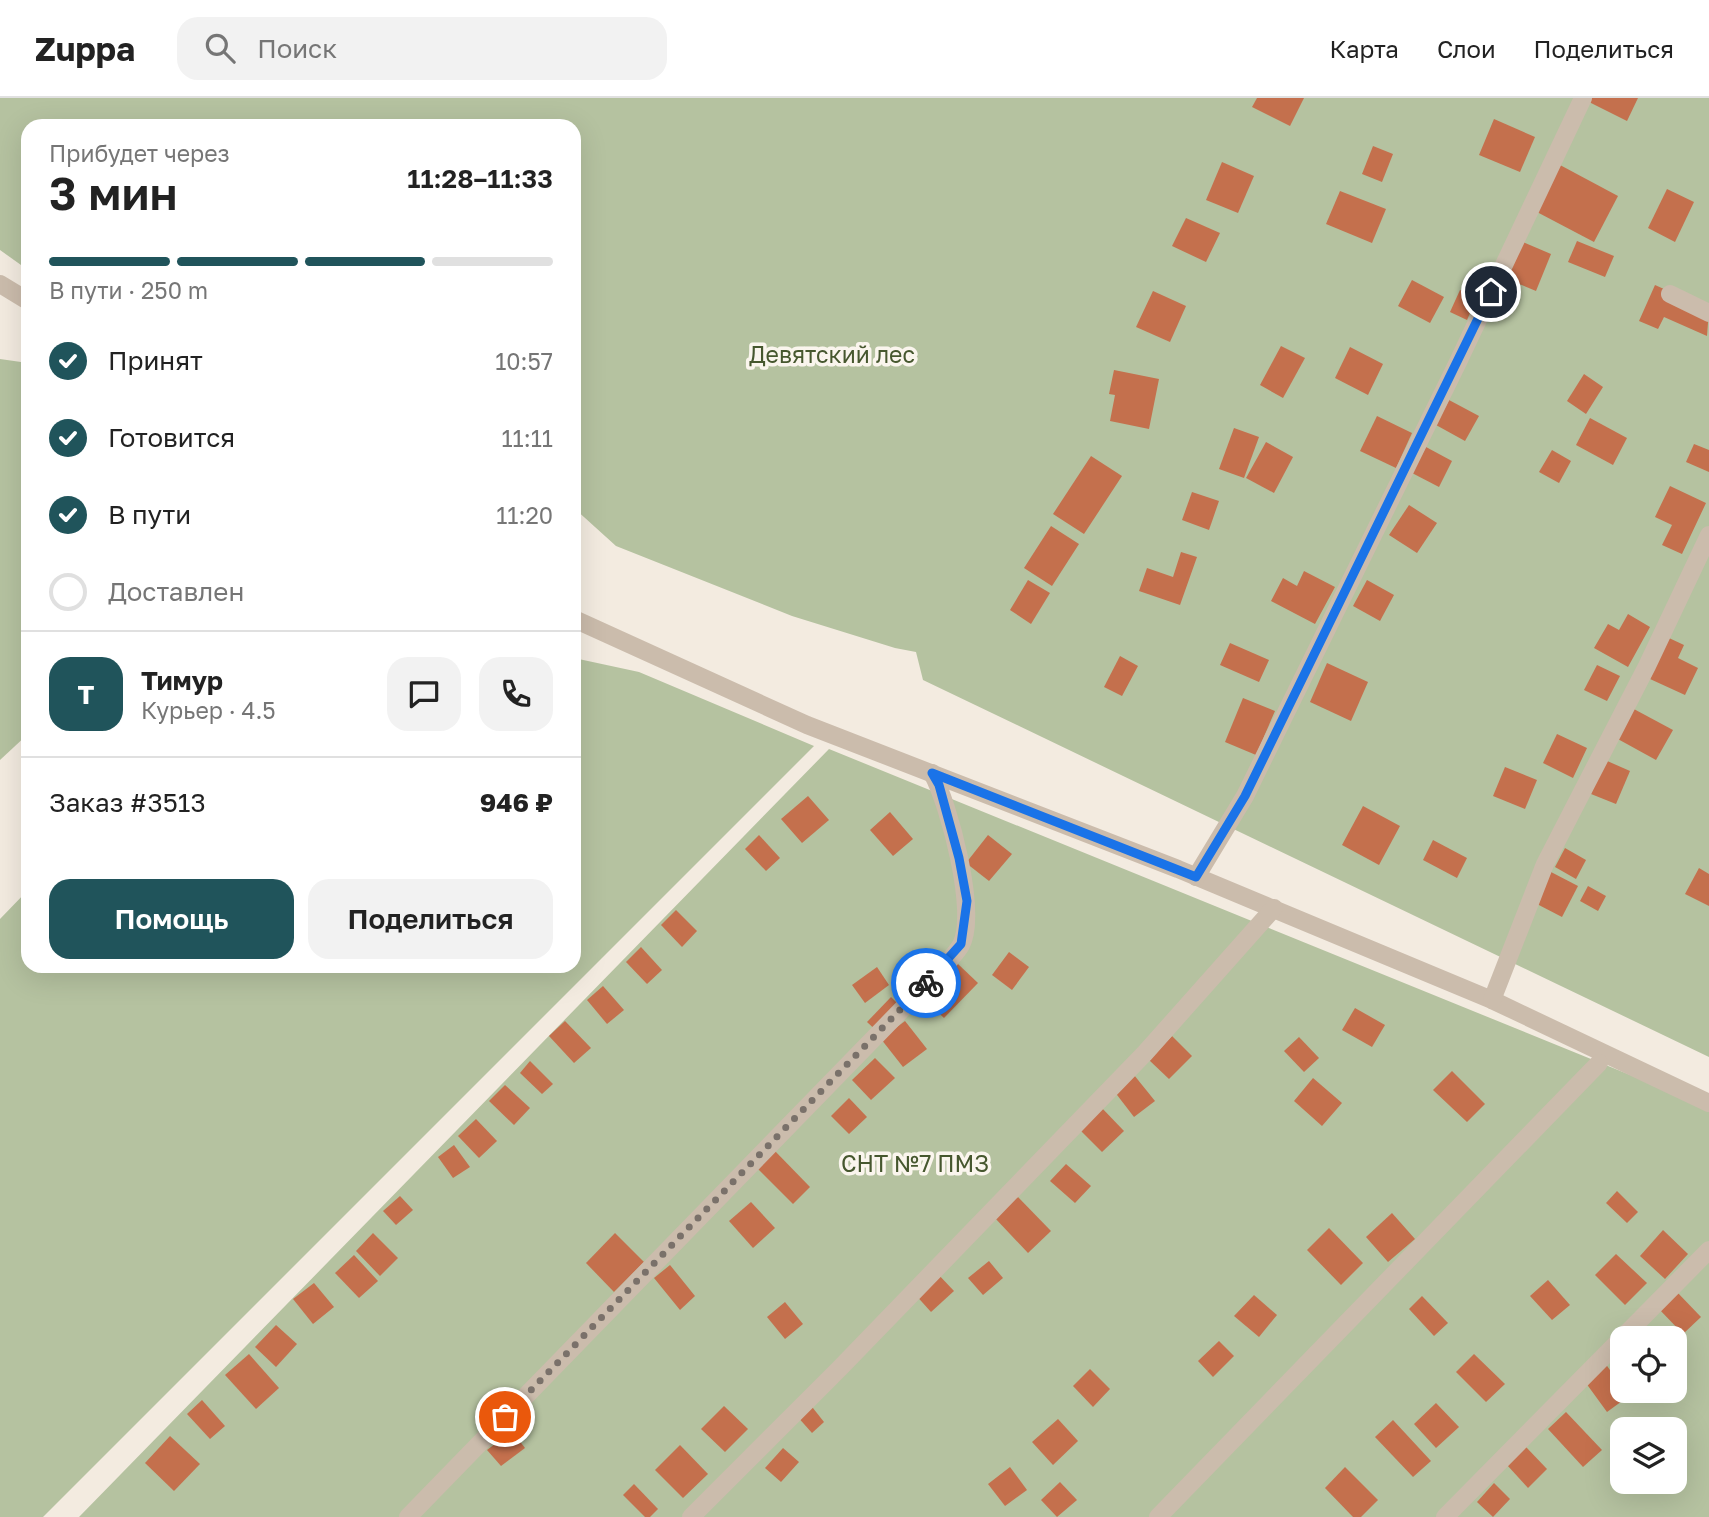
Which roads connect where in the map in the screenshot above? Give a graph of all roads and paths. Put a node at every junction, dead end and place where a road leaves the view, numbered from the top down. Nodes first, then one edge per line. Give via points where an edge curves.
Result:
1 (1583, 98) edge
2 (0, 284) edge
3 (1670, 294) dead end
4 (21, 297) edge
5 (1709, 313) edge
6 (1709, 535) edge
7 (581, 623) edge
8 (932, 773) junction
9 (1196, 877) junction
10 (1274, 908) junction
11 (1492, 1000) junction
12 (1599, 1063) dead end
13 (1709, 1104) edge
14 (1709, 1250) edge
15 (408, 1517) edge
16 (691, 1517) edge
17 (1158, 1517) edge
18 (1445, 1517) edge

1 - 9 street via 1245,796
2 - 4 street
3 - 5 street
6 - 11 street via 1545,864
7 - 8 street via 807,725
8 - 9 street
8 - 15 street via 959,858 967,901 961,944
9 - 10 street
10 - 11 street
10 - 16 street via 1145,1053
11 - 13 street
12 - 17 street
14 - 18 street

